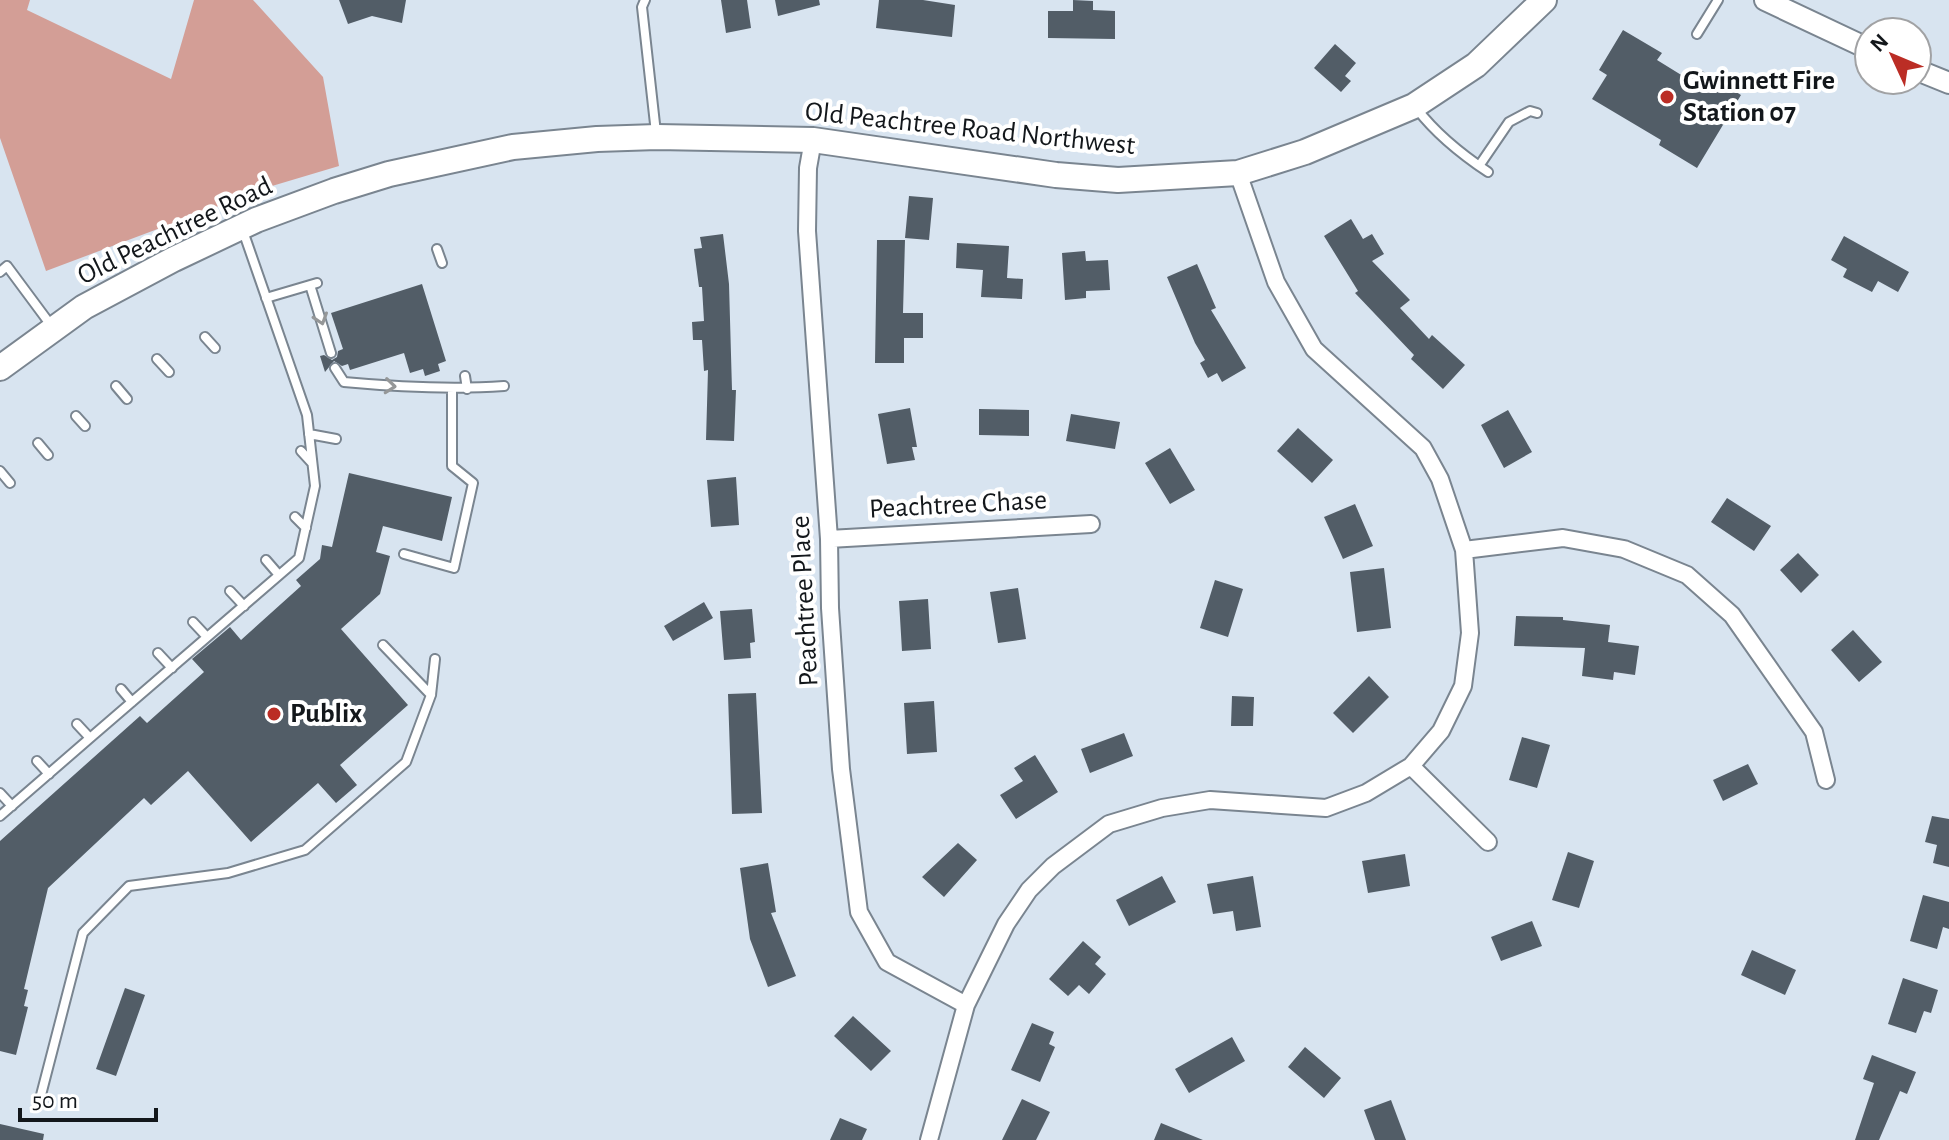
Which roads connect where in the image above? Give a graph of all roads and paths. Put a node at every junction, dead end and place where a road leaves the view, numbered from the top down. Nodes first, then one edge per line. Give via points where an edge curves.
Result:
1 (645, 0) edge
2 (1544, 0) edge
3 (1718, 0) edge
4 (1765, 0) edge
5 (1697, 34) dead end
6 (1853, 41) edge
7 (1414, 106) junction
8 (1537, 113) dead end
9 (657, 137) junction
10 (813, 140) junction
11 (1479, 166) junction
12 (1488, 172) dead end
13 (1238, 173) junction
14 (389, 174) joint
15 (241, 227) junction
16 (437, 249) dead end
17 (442, 263) dead end
18 (0, 272) edge
19 (266, 298) junction
20 (53, 329) junction
21 (205, 337) dead end
22 (215, 348) dead end
23 (331, 353) dead end
24 (157, 359) dead end
25 (0, 368) edge
26 (335, 368) dead end
27 (169, 372) dead end
28 (465, 376) dead end
29 (116, 386) dead end
30 (504, 386) dead end
31 (467, 389) junction
32 (452, 390) junction
33 (127, 399) dead end
34 (76, 416) dead end
35 (85, 426) dead end
36 (309, 434) junction
37 (336, 439) dead end
38 (38, 443) dead end
39 (301, 451) dead end
40 (48, 455) dead end
41 (312, 464) junction
42 (0, 471) edge
43 (10, 483) dead end
44 (295, 517) dead end
45 (1091, 524) dead end
46 (306, 528) junction
47 (829, 539) junction
48 (1464, 550) junction
49 (404, 554) dead end
50 (266, 560) dead end
51 (279, 575) junction
52 (230, 591) dead end
53 (244, 606) junction
54 (193, 622) dead end
55 (207, 637) junction
56 (383, 645) dead end
57 (158, 653) dead end
58 (435, 659) dead end
59 (172, 668) junction
60 (121, 689) dead end
61 (431, 695) junction
62 (132, 702) junction
63 (77, 724) dead end
64 (90, 738) junction
65 (37, 761) dead end
66 (1411, 766) junction
67 (49, 774) junction
68 (1826, 780) dead end
69 (0, 793) edge
70 (12, 806) junction
71 (0, 816) edge
72 (1488, 842) dead end
73 (966, 1005) junction
74 (41, 1095) dead end
75 (929, 1140) edge

1 - 9 lane
2 - 7 main road, Old Peachtree Road Northwest via 1476,65
3 - 5 lane
4 - 6 street
7 - 11 lane via 1432,129
7 - 13 main road, Old Peachtree Road Northwest via 1305,152
8 - 11 lane via 1530,111 1509,122
9 - 10 main road, Old Peachtree Road Northwest
9 - 14 main road, Old Peachtree Road Northwest via 513,147
10 - 13 main road, Old Peachtree Road Northwest via 1118,180
10 - 47 street, Peachtree Place via 807,231
11 - 12 lane
13 - 48 street via 1276,282 1314,349 1423,448 1440,479
14 - 15 main road, Old Peachtree Road
15 - 19 lane
15 - 20 main road, Old Peachtree Road via 84,307
16 - 17 lane
18 - 20 lane via 7,266
19 -> 23 lane via 313,284
19 - 36 lane
20 - 25 main road, Old Peachtree Road
21 - 22 lane
24 - 27 lane
26 -> 32 lane via 344,382
28 - 31 lane
29 - 33 lane
30 - 31 lane
31 - 32 lane
32 - 49 lane via 452,466 473,483 454,568
34 - 35 lane
36 - 37 lane
36 - 41 lane
38 - 40 lane
39 - 41 lane
41 - 46 lane via 315,486
42 - 43 lane
44 - 46 lane
45 - 47 street, Peachtree Chase
46 - 51 lane via 299,558
47 - 73 street, Peachtree Place via 841,769 859,912 887,962
48 - 66 street via 1470,633 1463,686 1441,731
48 - 68 street via 1563,538 1624,549 1687,575 1732,615 1814,732
50 - 51 lane
51 - 53 lane
52 - 53 lane
53 - 55 lane
54 - 55 lane
55 - 59 lane
56 - 61 lane
57 - 59 lane
58 - 61 lane
59 - 62 lane
60 - 62 lane
61 - 74 lane via 406,762 305,850 228,873 129,886 83,933
62 - 64 lane
63 - 64 lane
64 - 67 lane
65 - 67 lane
66 - 72 street
66 - 73 street via 1366,793 1326,808 1210,800 1109,824 1029,890
67 - 70 lane
69 - 70 lane
70 - 71 lane
73 - 75 street

